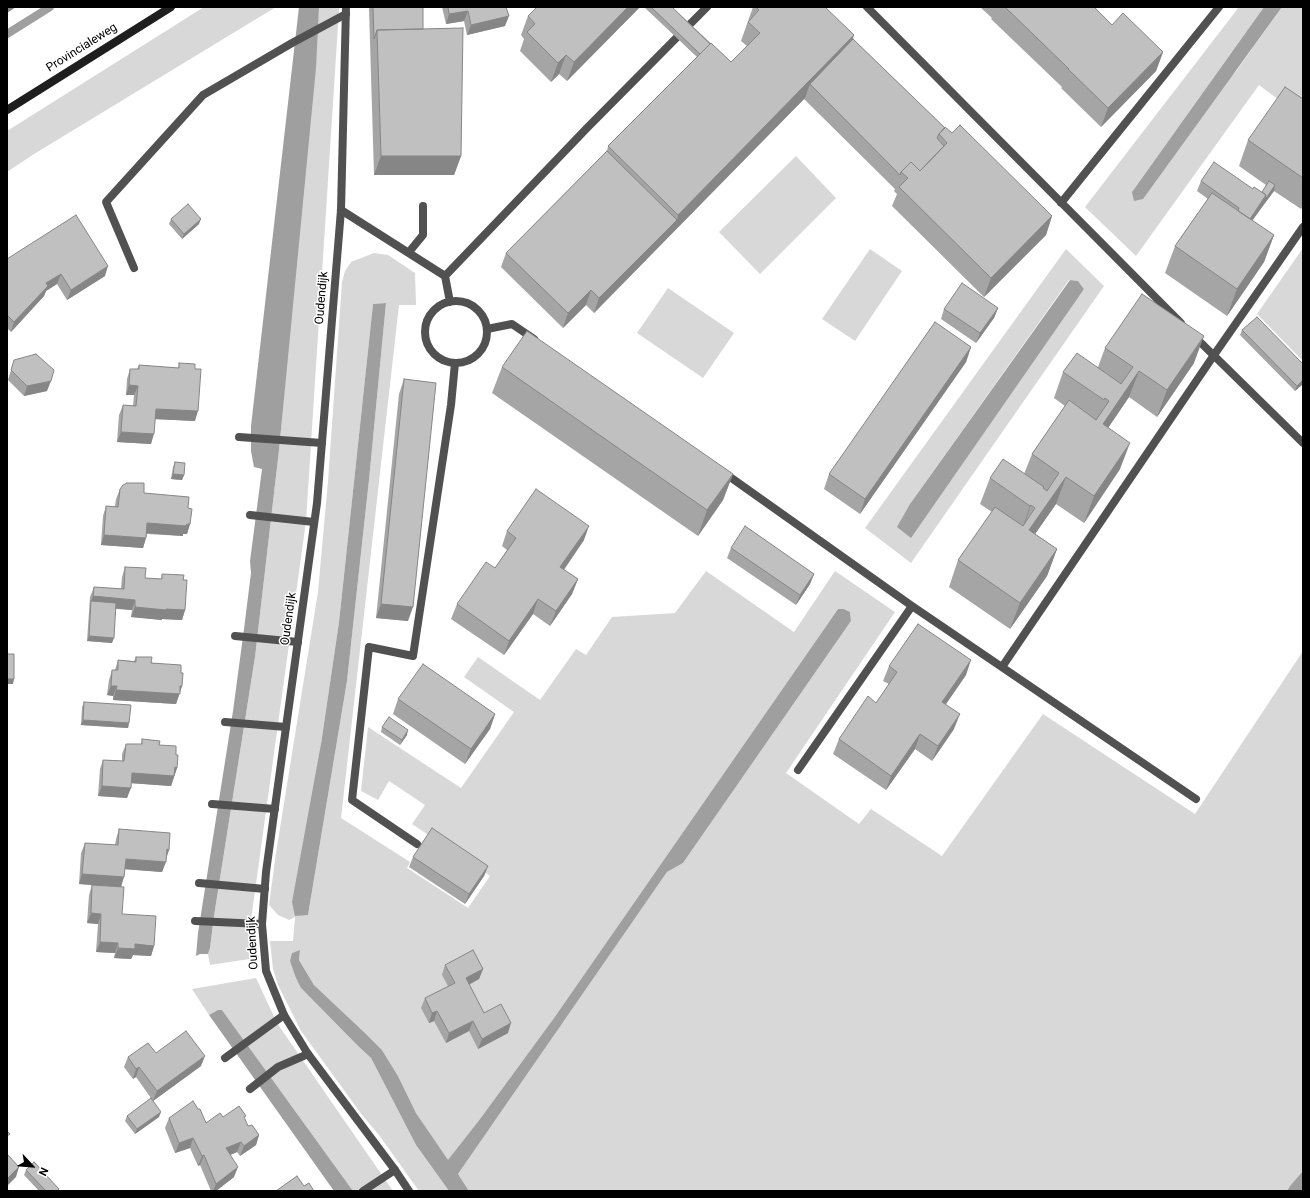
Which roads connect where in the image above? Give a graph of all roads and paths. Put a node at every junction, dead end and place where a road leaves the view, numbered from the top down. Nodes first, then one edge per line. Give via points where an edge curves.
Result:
1 (170, 7) edge
2 (707, 7) edge
3 (867, 7) edge
4 (1219, 7) edge
5 (346, 11) edge
6 (7, 110) edge
7 (1061, 203) junction
8 (423, 206) dead end
9 (341, 210) junction
10 (1303, 227) edge
11 (409, 252) junction
12 (134, 268) dead end
13 (445, 276) junction
14 (450, 302) junction
15 (487, 330) junction
16 (543, 345) edge
17 (1214, 355) junction
18 (455, 363) junction
19 (238, 437) dead end
20 (322, 443) junction
21 (1303, 443) edge
22 (714, 466) edge
23 (250, 515) dead end
24 (314, 522) junction
25 (912, 606) junction
26 (235, 636) dead end
27 (298, 642) junction
28 (1002, 667) junction
29 (225, 722) dead end
30 (286, 727) junction
31 (798, 770) dead end
32 (1196, 798) dead end
33 (212, 804) dead end
34 (275, 809) junction
35 (417, 844) dead end
36 (199, 883) dead end
37 (265, 889) junction
38 (195, 921) dead end
39 (262, 924) junction
40 (284, 1015) junction
41 (308, 1054) junction
42 (225, 1058) dead end
43 (250, 1089) dead end
44 (394, 1170) junction
45 (364, 1191) edge
46 (409, 1191) edge

1 - 6 main road, Provincialeweg
2 - 13 street
3 - 7 street
4 - 7 street
5 - 9 street, Oudendijk
5 - 12 street via 204,95 106,202
7 - 17 street
8 - 11 street via 423,235
9 - 11 street
9 - 20 street, Oudendijk
10 - 17 street
11 - 13 street
13 - 14 street
14 - 15 street via 461,301 471,304 482,315
14 - 18 street via 433,312 428,320 426,339 437,356
15 - 16 street via 512,324
15 - 18 street via 482,350 465,362
17 - 21 street
17 - 28 street
18 - 35 street via 450,412 413,656 369,648 352,800
19 - 20 street
20 - 24 street, Oudendijk
22 - 25 street
23 - 24 street
24 - 27 street, Oudendijk
25 - 28 street
25 - 31 street
26 - 27 street
27 - 30 street, Oudendijk
28 - 32 street
29 - 30 street
30 - 34 street, Oudendijk
33 - 34 street
34 - 37 street, Oudendijk
36 - 37 street
37 - 39 street, Oudendijk
38 - 39 street
39 - 40 street, Oudendijk via 266,971
40 - 41 street, Oudendijk
40 - 42 street
41 - 43 street via 278,1067
41 - 44 street, Oudendijk
44 - 45 street
44 - 46 street, Oudendijk

